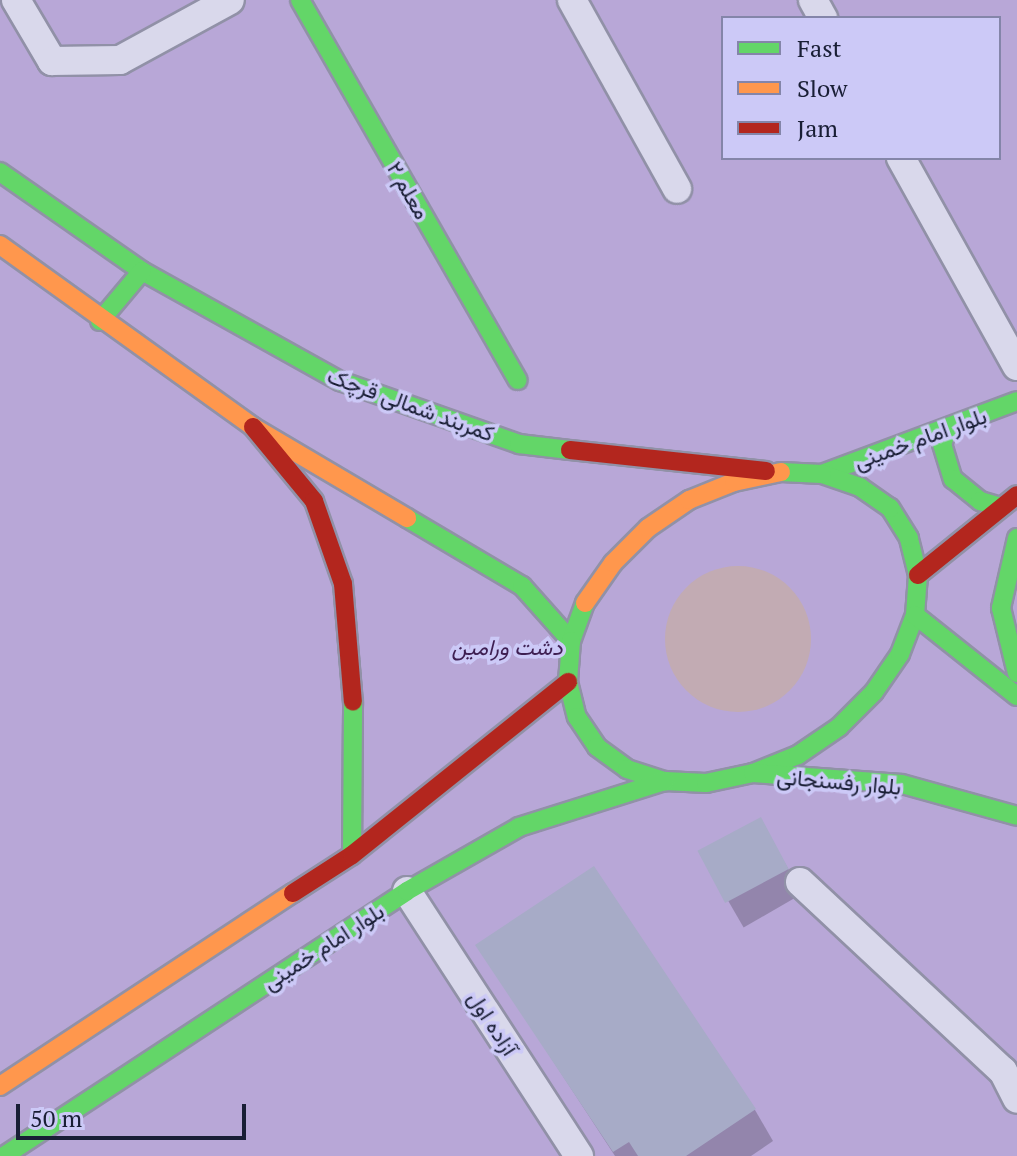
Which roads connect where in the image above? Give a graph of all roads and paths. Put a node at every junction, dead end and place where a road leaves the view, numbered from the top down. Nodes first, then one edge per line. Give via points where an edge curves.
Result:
1 (16, 0) edge
2 (230, 0) edge
3 (300, 0) edge
4 (572, 0) edge
5 (902, 160) edge
6 (0, 172) edge
7 (677, 189) dead end
8 (0, 245) edge
9 (142, 271) junction
10 (100, 321) junction
11 (1017, 366) edge
12 (518, 380) dead end
13 (1017, 401) edge
14 (253, 427) junction
15 (948, 429) junction
16 (781, 472) junction
17 (822, 474) junction
18 (1017, 495) edge
19 (1001, 507) junction
20 (1017, 538) edge
21 (918, 575) junction
22 (915, 615) junction
23 (571, 641) junction
24 (1017, 673) edge
25 (568, 682) junction
26 (1017, 696) edge
27 (753, 773) junction
28 (665, 781) junction
29 (1017, 816) edge
30 (352, 855) junction
31 (800, 882) dead end
32 (407, 891) junction
33 (0, 1086) edge
34 (1017, 1099) edge
35 (4, 1156) edge
36 (579, 1156) edge

1 - 2 street via 52,61 120,60
3 - 12 main road, معلم ۲
4 - 7 street
5 - 11 street
6 - 9 main road, کمربند شمالی قرچک
8 - 10 main road
9 - 10 main road
9 - 16 main road, کمربند شمالی قرچک via 340,381 519,444
10 - 14 main road
13 - 15 main road, بلوار امام خمینی
14 - 23 main road via 522,586
14 - 30 main road via 314,501 343,584 353,694
15 - 17 main road, بلوار امام خمینی
15 - 19 main road via 942,444 953,479 980,501
16 - 17 main road
16 - 23 main road via 734,482 689,500 648,528 613,563 586,601
17 - 21 main road via 860,487 890,508 909,538
18 - 19 main road
19 - 21 main road
20 - 24 main road via 1001,608
21 - 22 main road
22 - 26 main road
22 - 27 main road via 900,654 874,692 839,727 798,755
23 - 25 main road
25 - 28 main road via 577,717 597,747 627,769
25 - 30 main road
27 - 28 main road via 706,783
27 - 29 main road, بلوار رفسنجانی via 902,784
28 - 32 main road, بلوار امام خمینی via 519,827
30 - 33 main road
31 - 34 street via 1003,1071
32 - 35 main road, بلوار امام خمینی
32 - 36 street, آزاده اول

